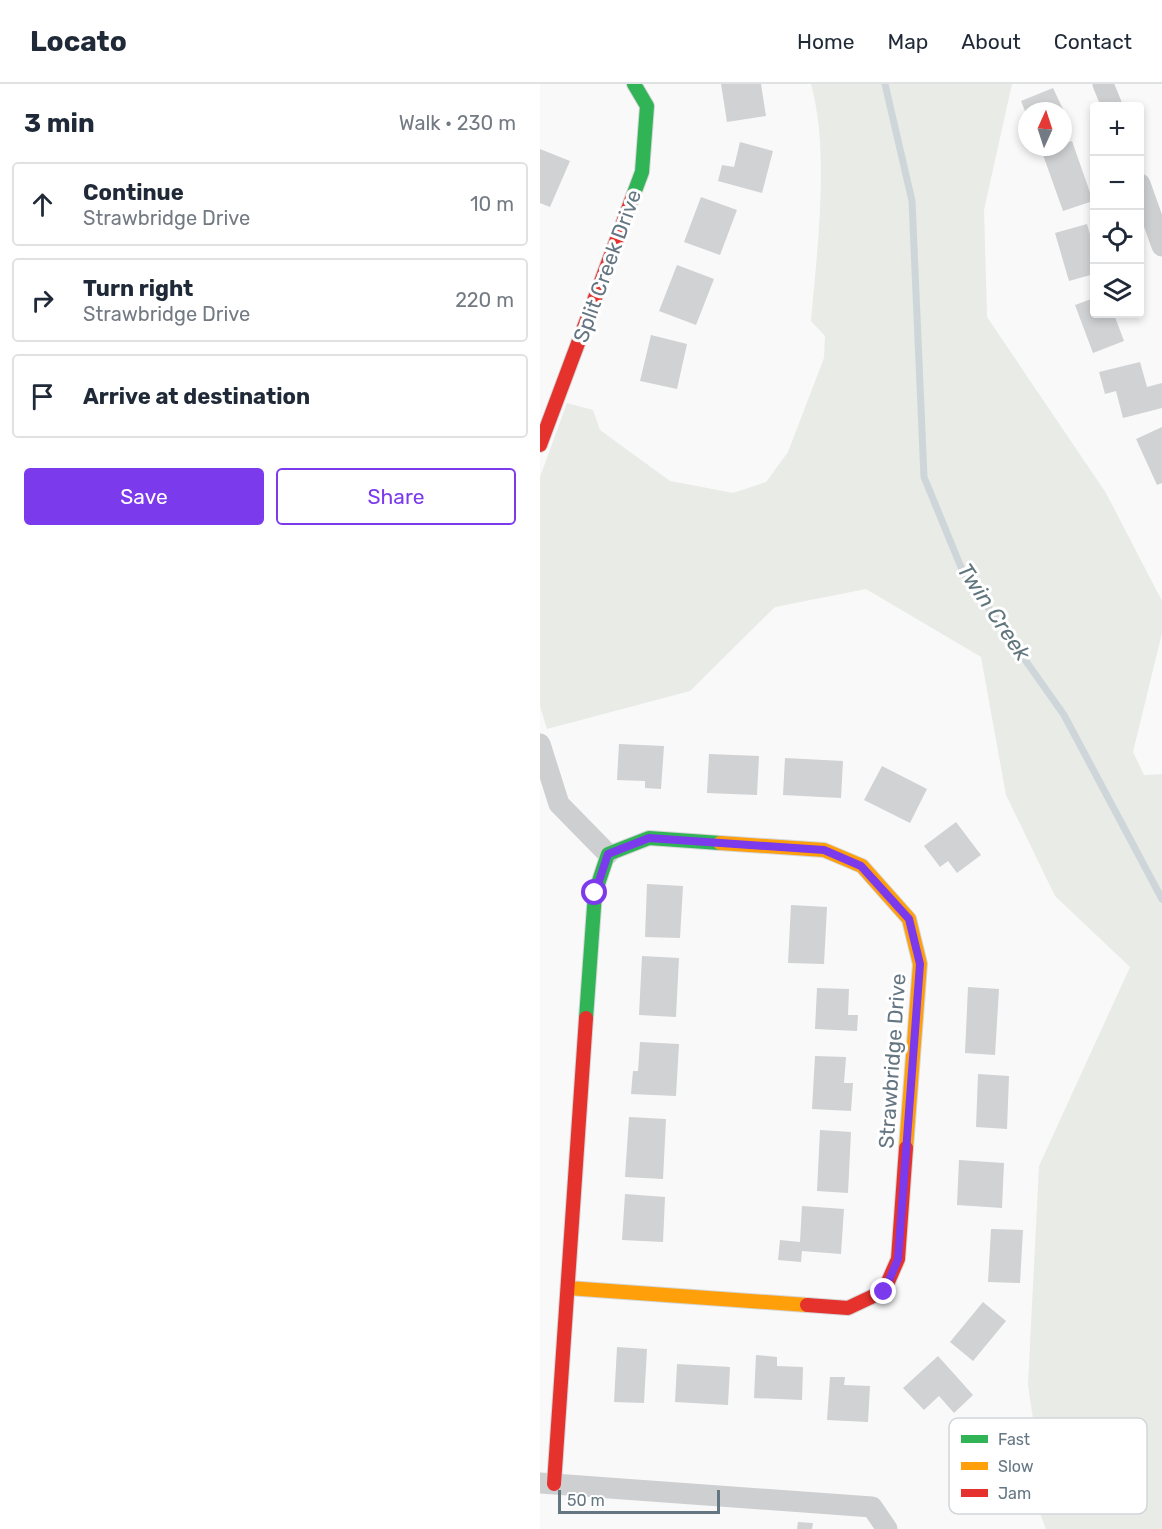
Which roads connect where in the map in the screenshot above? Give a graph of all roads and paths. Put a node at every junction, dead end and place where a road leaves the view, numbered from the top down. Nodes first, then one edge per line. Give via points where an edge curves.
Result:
1 (634, 84) edge
2 (1103, 84) edge
3 (1110, 102) edge
4 (1144, 195) edge
5 (1162, 246) edge
6 (540, 445) edge
7 (540, 744) edge
8 (608, 854) junction
9 (568, 1288) junction
10 (547, 1484) edge
11 (887, 1529) edge

1 - 6 street, Split Creek Drive via 647,106 642,172
2 - 3 street
4 - 5 street
7 - 8 street via 559,804
8 - 9 street via 595,893
8 - 9 street, Strawbridge Drive via 649,838 824,850 861,866 909,919 920,964 898,1259 884,1292 848,1308
9 - 10 street
10 - 11 street via 873,1507

